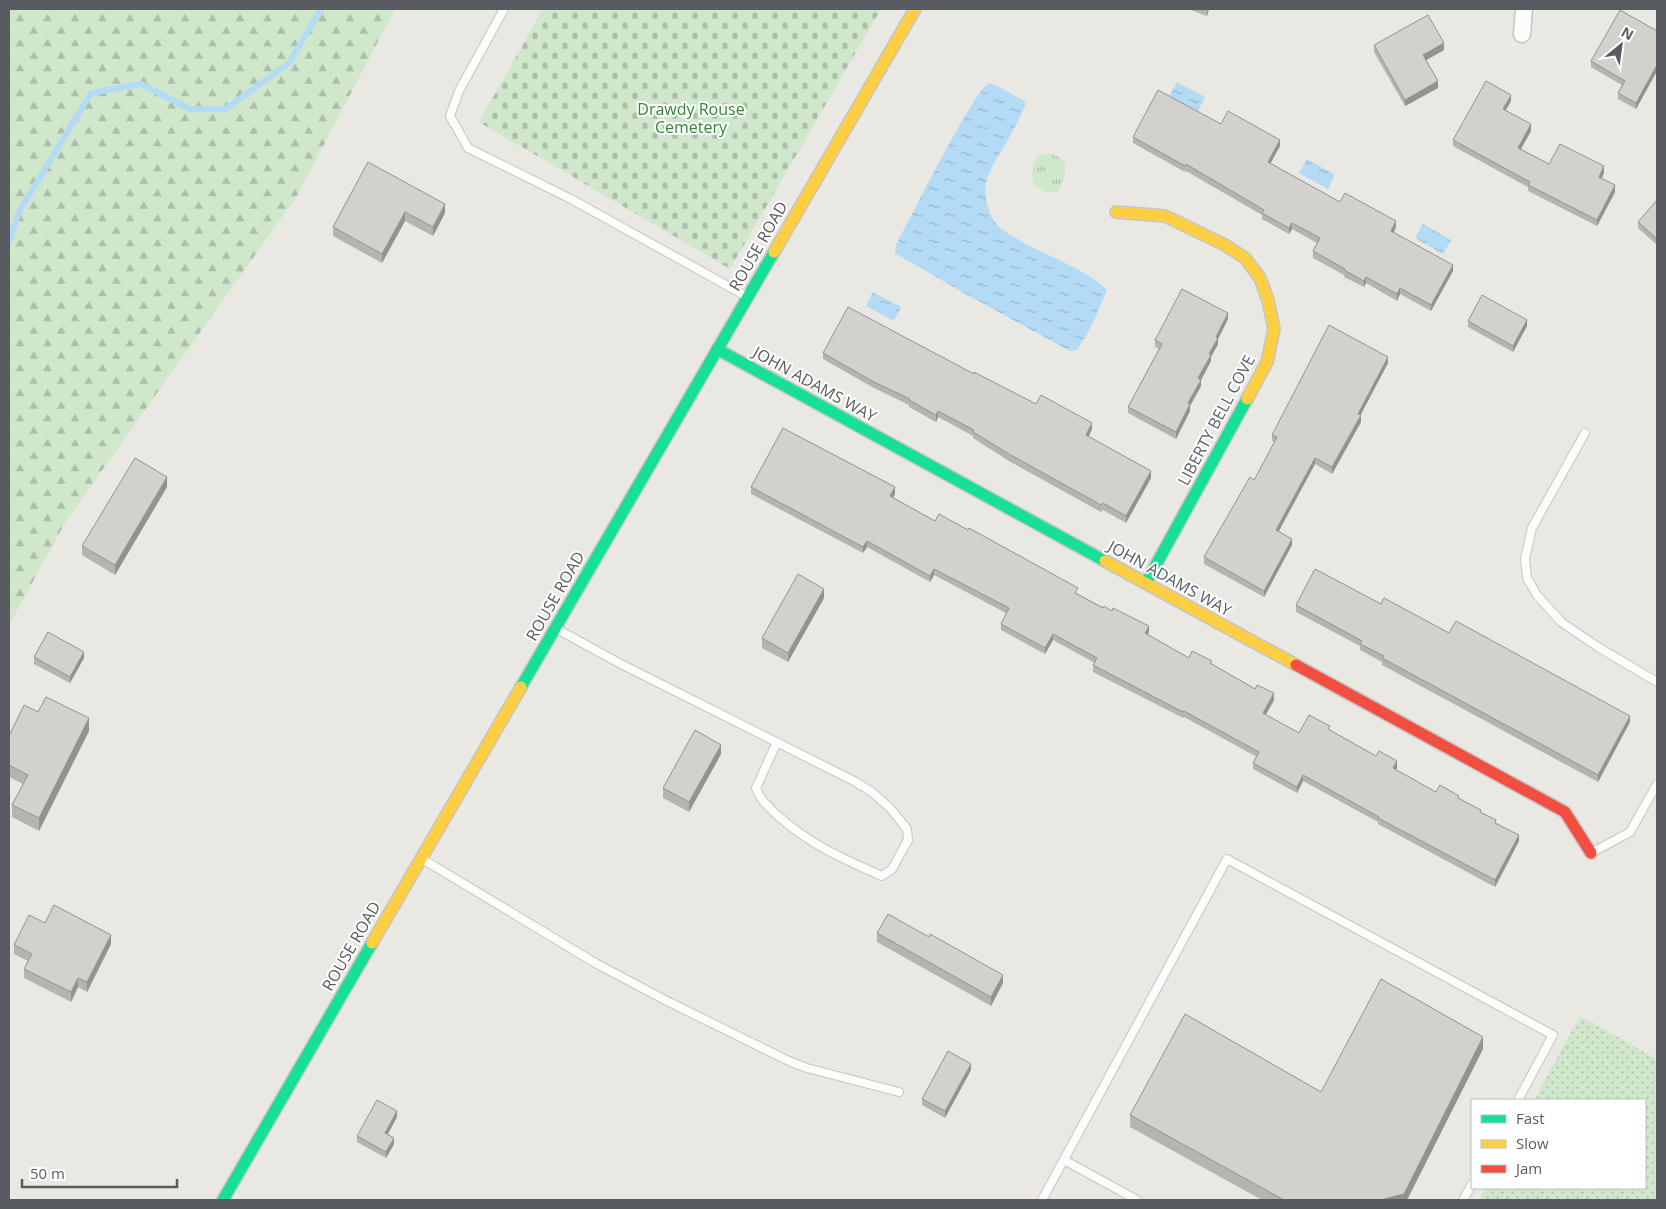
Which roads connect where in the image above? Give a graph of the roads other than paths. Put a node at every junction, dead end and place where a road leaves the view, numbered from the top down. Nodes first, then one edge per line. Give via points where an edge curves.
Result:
1 (504, 9) edge
2 (915, 9) edge
3 (1524, 9) edge
4 (1522, 34) dead end
5 (1116, 212) dead end
6 (748, 296) junction
7 (717, 350) junction
8 (1585, 433) dead end
9 (1146, 584) junction
10 (555, 628) junction
11 (1657, 682) edge
12 (777, 742) junction
13 (1657, 784) edge
14 (1591, 853) joint
15 (421, 857) junction
16 (899, 1092) dead end
17 (1519, 1099) edge
18 (1064, 1160) junction
19 (1471, 1186) edge
20 (223, 1200) edge
21 (1042, 1200) edge
22 (1136, 1200) edge
23 (1463, 1200) edge

1 - 6 lane via 459,91 450,116 468,148 571,199
2 - 6 street, ROUSE ROAD
3 - 4 street
5 - 9 street, LIBERTY BELL COVE via 1165,216 1225,244 1245,258 1260,278 1274,329 1267,362
6 - 7 street, ROUSE ROAD
7 - 9 street, JOHN ADAMS WAY
7 - 10 street, ROUSE ROAD
8 - 11 lane via 1532,528 1525,559 1527,578 1536,595 1561,622
9 - 14 street, JOHN ADAMS WAY via 1565,812
10 - 12 lane
10 - 15 street, ROUSE ROAD
12 - 12 lane via 854,781 890,808 907,830 908,840 892,869 882,876 840,858 795,832 759,798 756,788
13 - 14 lane via 1630,832
15 - 16 lane via 597,964 791,1062
15 - 20 street, ROUSE ROAD
17 - 18 lane via 1553,1035 1227,859
18 - 21 lane
18 - 22 lane
19 - 23 lane

